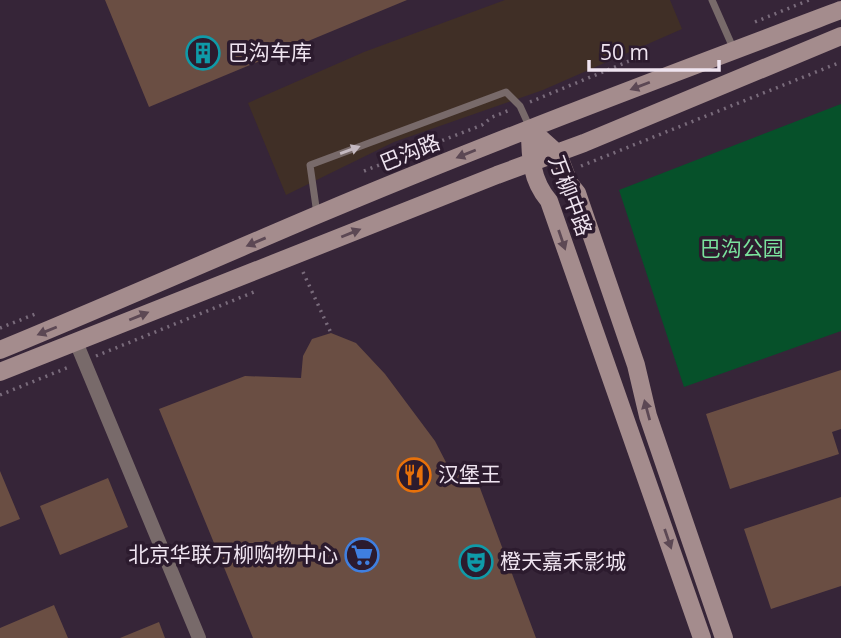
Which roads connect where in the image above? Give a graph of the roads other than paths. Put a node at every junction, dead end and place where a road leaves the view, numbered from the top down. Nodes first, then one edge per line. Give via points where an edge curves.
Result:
1 (712, 0) edge
2 (841, 10) edge
3 (841, 36) edge
4 (734, 50) junction
5 (530, 129) junction
6 (558, 154) junction
7 (530, 164) junction
8 (317, 215) junction
9 (76, 342) junction
10 (0, 350) edge
11 (0, 372) edge
12 (200, 638) edge
13 (702, 638) edge
14 (724, 638) edge

1 - 4 lane
2 - 4 main road, 巴沟路
3 - 6 main road
4 -> 5 main road, 巴沟路
5 - 6 main road, 万柳中路
5 - 7 main road, 万柳中路
5 -> 8 main road, 巴沟路
8 -> 5 lane via 310,165 506,92 520,106
6 - 7 main road
14 -> 6 main road, 万柳中路 via 648,416 636,365 577,193
9 -> 7 main road
7 -> 13 main road, 万柳中路 via 549,201
8 -> 10 main road, 巴沟路
9 - 11 main road
9 - 12 street

